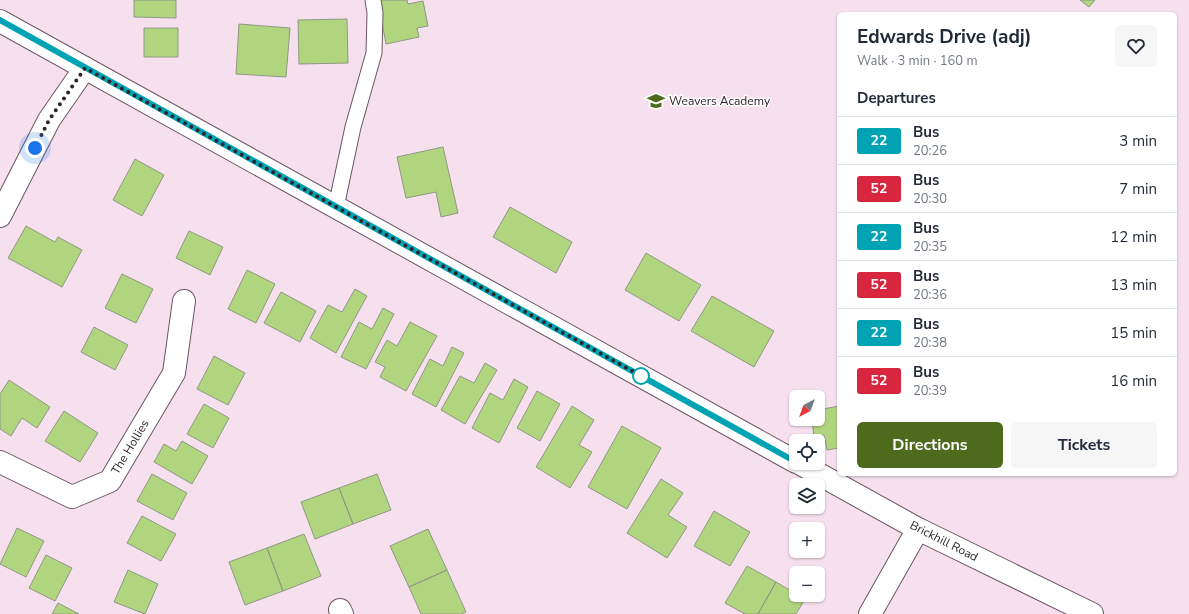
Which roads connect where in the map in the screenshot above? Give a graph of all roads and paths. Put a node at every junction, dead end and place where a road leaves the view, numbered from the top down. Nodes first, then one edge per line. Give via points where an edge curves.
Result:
1 (373, 0) edge
2 (0, 20) edge
3 (85, 68) junction
4 (336, 207) junction
5 (0, 216) edge
6 (184, 301) dead end
7 (789, 458) edge
8 (0, 462) edge
9 (812, 470) edge
10 (918, 529) junction
11 (870, 614) edge
12 (1092, 614) edge

1 - 4 lane via 374,53 353,127
2 - 3 street
3 - 4 street
3 - 5 street via 49,120
4 - 7 street
6 - 8 street, The Hollies via 174,373 110,481 72,496
9 - 10 street, Brickhill Road
10 - 11 street
10 - 12 street, Brickhill Road

